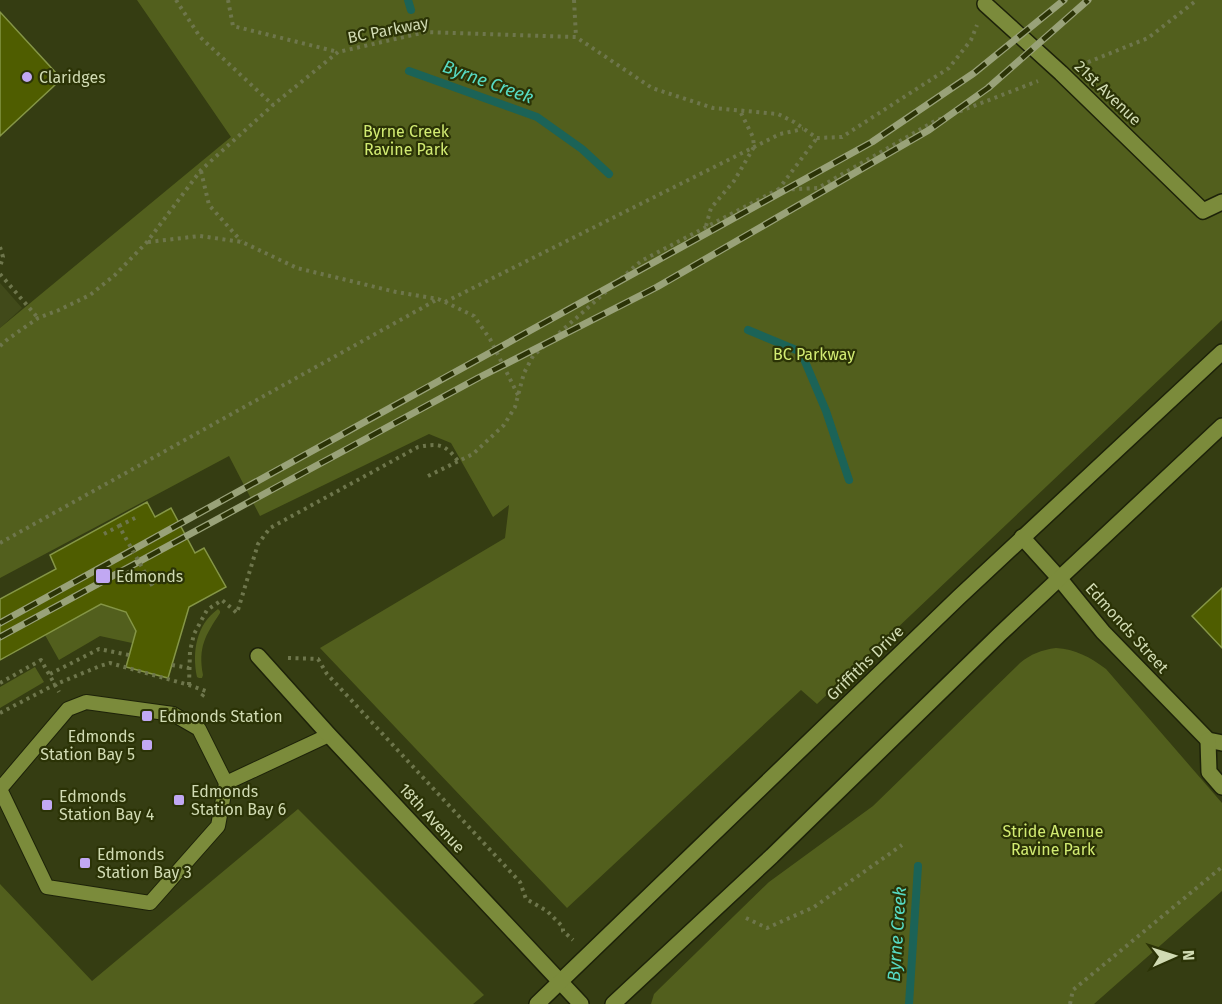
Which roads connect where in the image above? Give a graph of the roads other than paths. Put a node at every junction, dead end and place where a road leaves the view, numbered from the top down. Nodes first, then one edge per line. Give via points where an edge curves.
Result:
1 (986, 4) road end
2 (1222, 202) edge
3 (1222, 352) edge
4 (1222, 426) edge
5 (1022, 537) junction
6 (1059, 578) junction
7 (258, 656) dead end
8 (329, 735) junction
9 (1215, 742) edge
10 (226, 783) junction
11 (1222, 787) edge
12 (560, 982) junction
13 (537, 1004) edge
14 (581, 1004) edge
15 (613, 1004) edge

1 - 2 main road, 21st Avenue via 1203,211
3 - 5 main road, Griffiths Drive
4 - 6 main road
5 - 6 main road, Edmonds Street
5 - 12 main road, Griffiths Drive
6 - 9 main road, Edmonds Street via 1103,632
6 - 15 main road
7 - 8 main road, 18th Avenue
8 - 10 lane
8 - 12 main road, 18th Avenue
9 - 11 main road, Edmonds Street via 1209,772
10 - 10 lane via 218,826 150,903 46,887 0,789 68,709 86,702 173,714 199,729
12 - 13 main road, Griffiths Drive
12 - 14 main road, 18th Avenue

